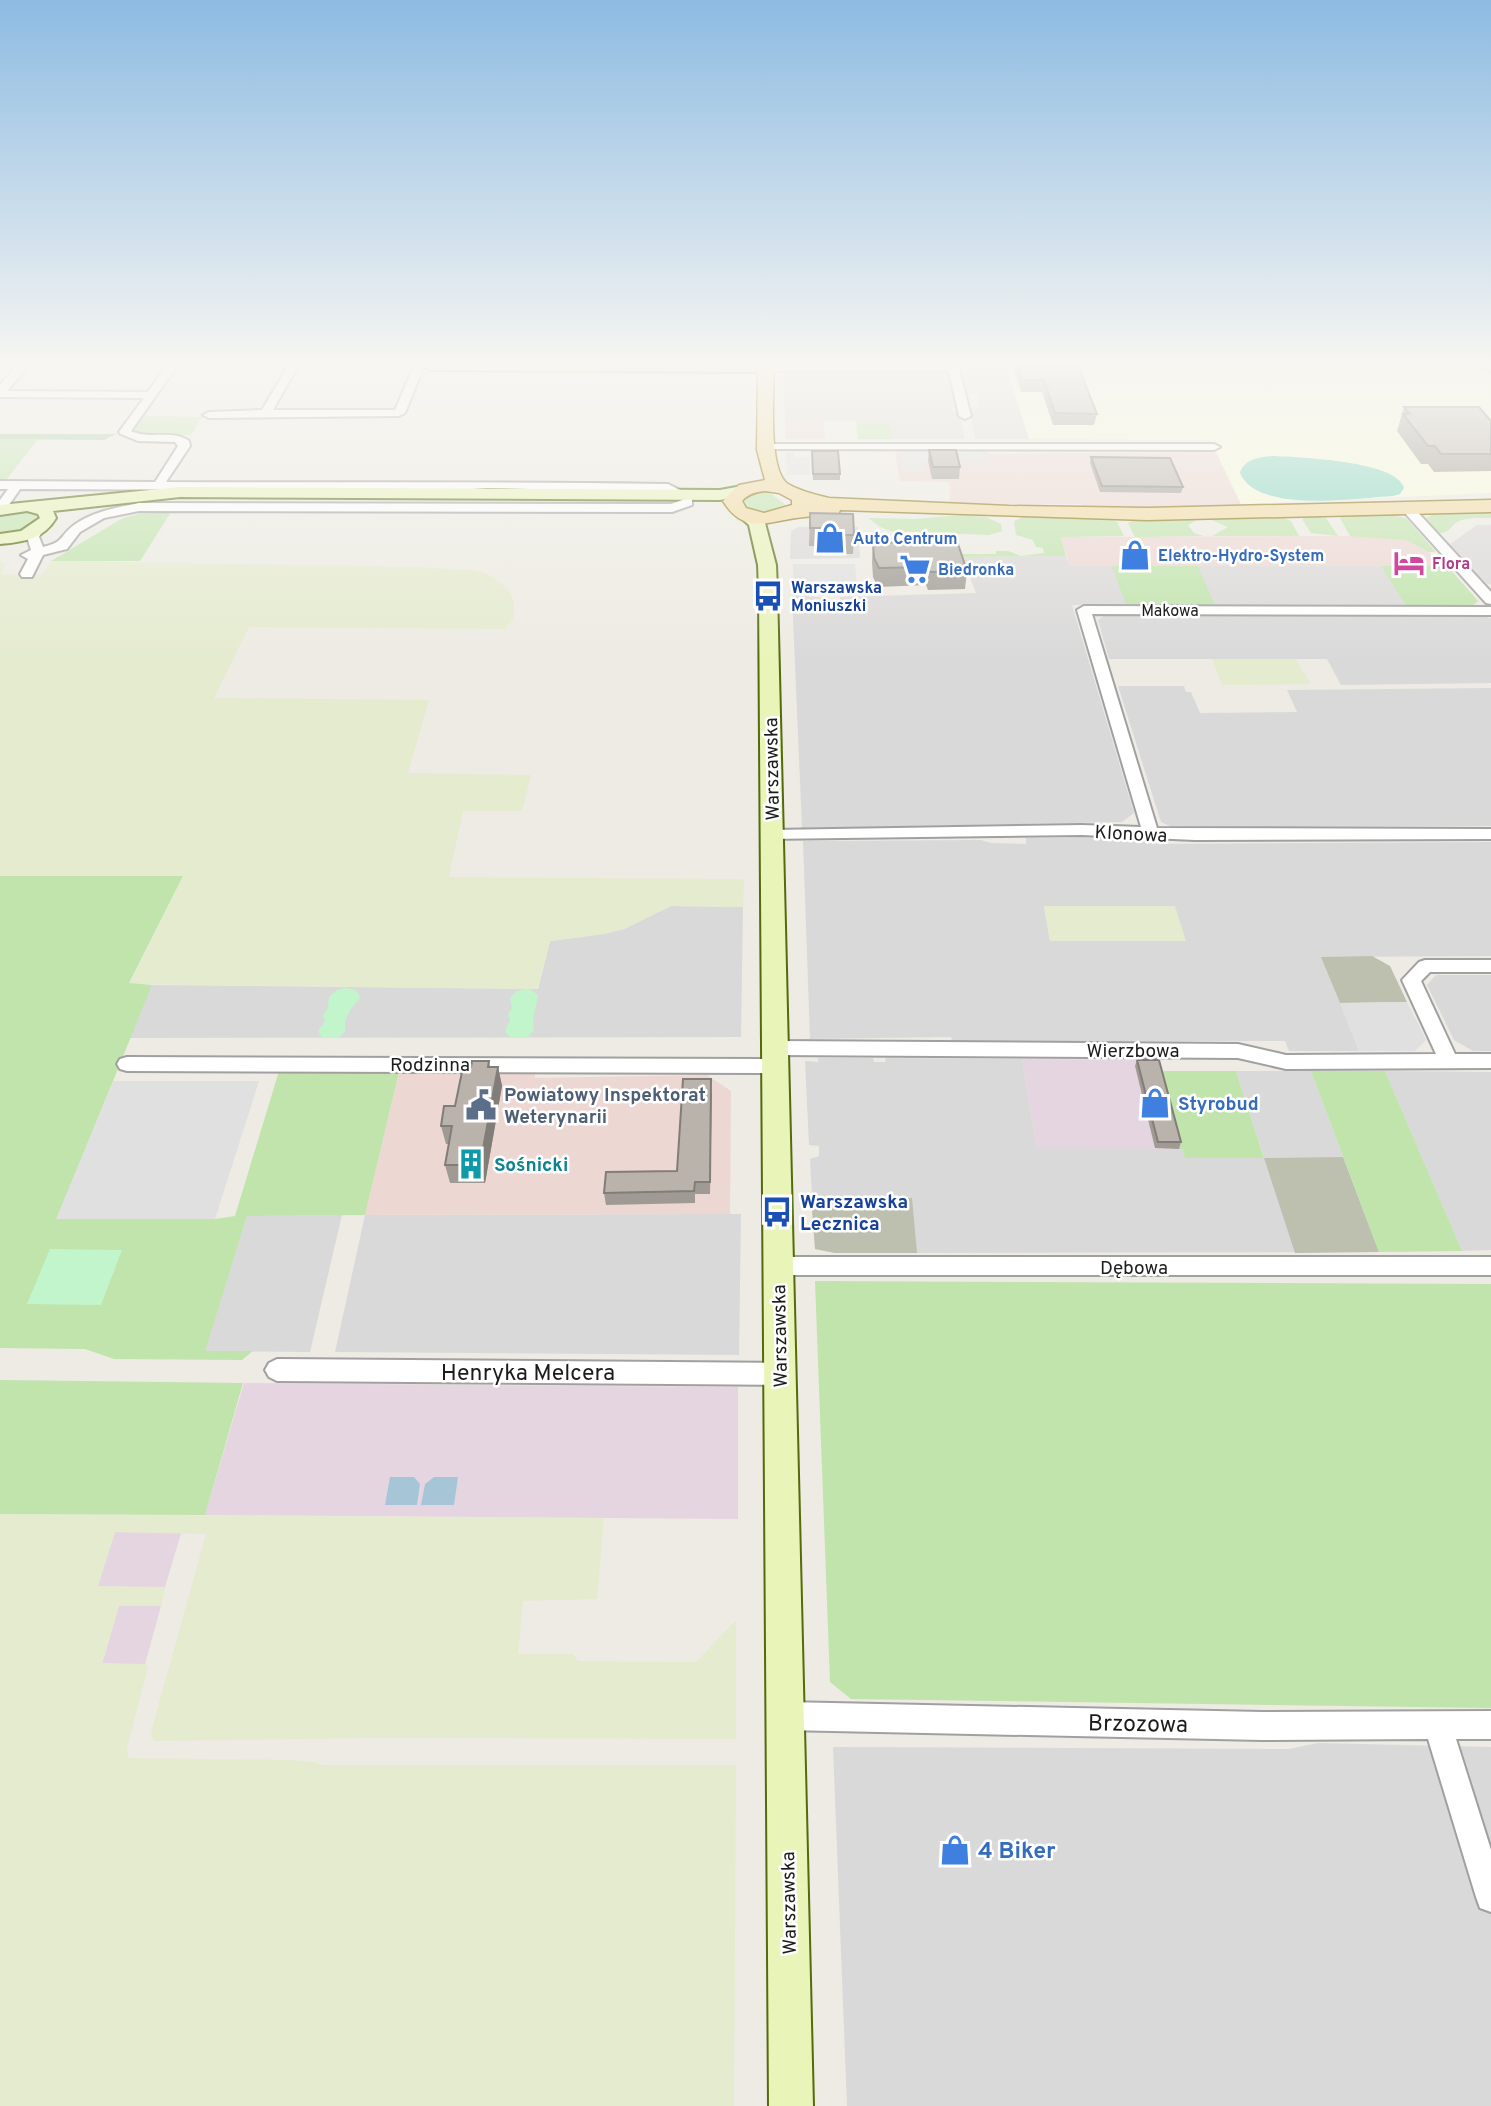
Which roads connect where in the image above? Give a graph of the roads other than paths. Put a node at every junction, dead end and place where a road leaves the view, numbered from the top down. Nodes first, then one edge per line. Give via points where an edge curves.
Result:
1 (172, 464) edge
2 (759, 464) edge
3 (769, 464) edge
4 (0, 485) edge
5 (21, 485) junction
6 (158, 486) junction
7 (744, 490) junction
8 (686, 498) junction
9 (789, 503) junction
10 (1491, 506) edge
11 (1408, 509) junction
12 (0, 510) edge
13 (741, 512) junction
14 (39, 516) junction
15 (2, 539) edge
16 (33, 556) junction
17 (767, 565) junction
18 (27, 574) dead end
19 (1491, 600) edge
20 (1491, 611) edge
21 (1151, 834) junction
22 (1491, 834) edge
23 (772, 835) junction
24 (1491, 966) edge
25 (775, 1057) junction
26 (1449, 1061) junction
27 (1491, 1061) edge
28 (127, 1064) dead end
29 (778, 1266) junction
30 (1491, 1266) edge
31 (277, 1370) dead end
32 (780, 1374) junction
33 (785, 1716) junction
34 (1437, 1724) junction
35 (1491, 1725) edge
36 (1491, 1897) edge
37 (791, 2106) edge

1 - 6 street
2 - 7 main road
3 - 9 main road via 773,480
4 - 5 street
5 - 6 street
5 - 12 street
5 - 14 street
6 - 8 street via 668,488
7 - 8 main road
7 - 9 main road via 763,486
7 - 13 main road via 732,501
8 - 13 main road
8 - 14 main road via 163,499
8 - 16 street via 672,508 139,507 93,519 76,530 66,545
9 - 11 main road via 805,511 900,514 980,511 1191,516
9 - 13 main road via 765,519
9 - 17 main road, Warszawska via 776,525
10 - 11 main road
11 - 19 street
12 - 14 main road
13 - 17 main road, Warszawska via 757,523
14 - 15 main road
14 - 16 street
15 - 16 street
16 - 18 street
17 - 23 main road, Warszawska
20 - 21 street, Makowa via 1084,610
21 - 22 street, Klonowa
21 - 23 street, Klonowa via 1082,830
23 - 25 main road, Warszawska
24 - 26 street via 1425,966 1411,980
25 - 26 street, Wierzbowa via 1238,1051 1286,1062
25 - 28 street, Rodzinna
25 - 29 main road, Warszawska
26 - 27 street, Wierzbowa
29 - 30 street, Dębowa
29 - 32 main road, Warszawska
31 - 32 street, Henryka Melcera
32 - 33 main road, Warszawska
33 - 34 street, Brzozowa via 1262,1726
33 - 37 main road, Warszawska
34 - 35 street, Brzozowa
34 - 36 street

